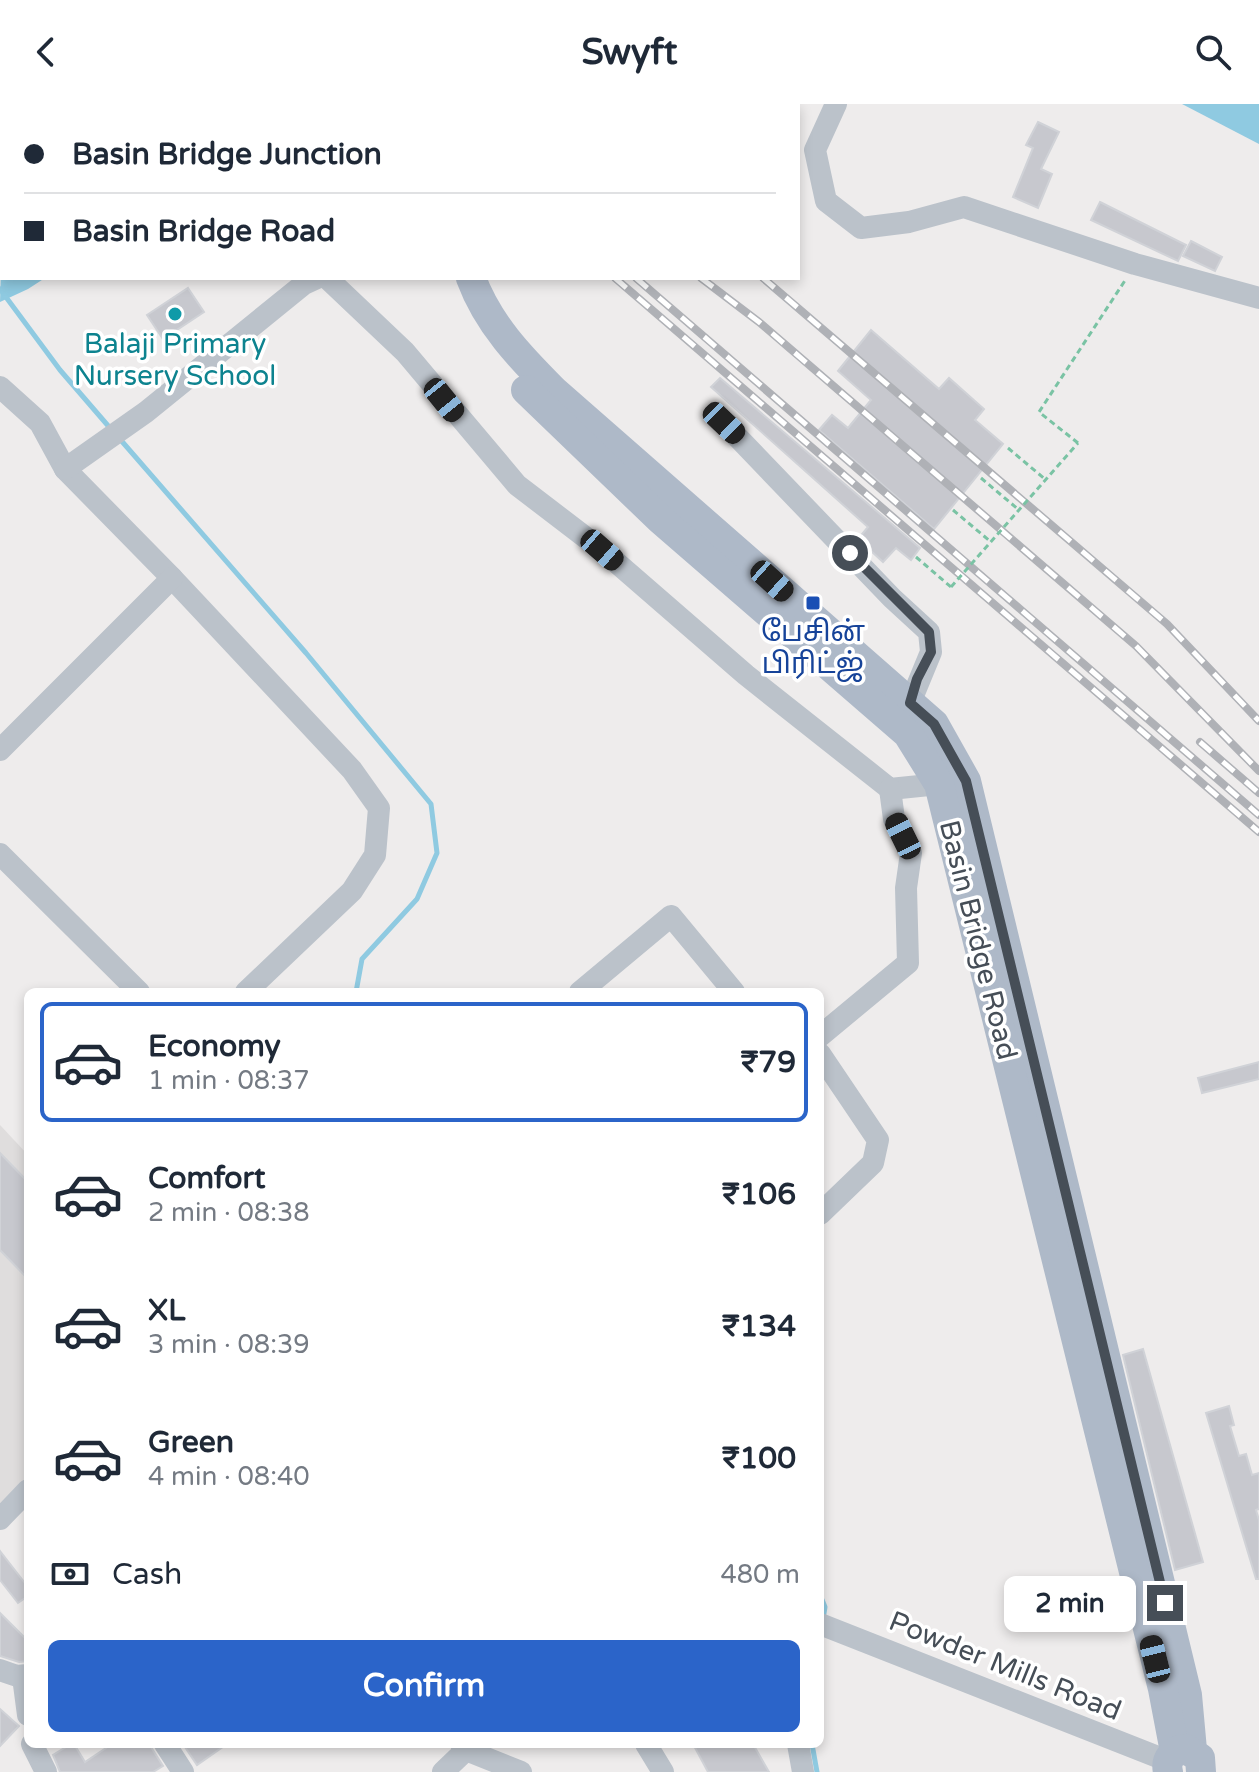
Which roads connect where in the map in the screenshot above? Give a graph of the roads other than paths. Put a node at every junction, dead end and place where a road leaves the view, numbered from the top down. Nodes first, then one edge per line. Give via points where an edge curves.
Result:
1 (836, 104) edge
2 (313, 280) edge
3 (329, 280) edge
4 (451, 280) edge
5 (472, 280) edge
6 (1259, 298) edge
7 (0, 387) edge
8 (724, 423) dead end
9 (65, 469) junction
10 (671, 510) junction
11 (172, 578) junction
12 (910, 703) junction
13 (0, 750) edge
14 (953, 782) junction
15 (890, 789) junction
16 (0, 854) edge
17 (135, 988) edge
18 (250, 988) edge
19 (585, 988) edge
20 (731, 988) edge
21 (824, 1033) edge
22 (824, 1060) edge
23 (824, 1210) edge
24 (24, 1494) edge
25 (0, 1519) edge
26 (829, 1628) edge
27 (0, 1670) edge
28 (24, 1676) edge
29 (34, 1748) edge
30 (168, 1748) edge
31 (463, 1748) edge
32 (466, 1748) edge
33 (648, 1748) edge
34 (799, 1748) edge
35 (1181, 1761) edge
36 (46, 1772) edge
37 (183, 1772) edge
38 (443, 1772) edge
39 (521, 1772) edge
40 (663, 1772) edge
41 (803, 1772) edge

1 - 6 street via 815,150 826,201 861,228 964,207 1135,264
2 - 9 street
3 - 15 street via 405,352 517,485
4 - 10 main road via 466,311 539,405
5 - 10 main road via 508,344
7 - 9 street via 40,423
8 - 12 street via 929,632 931,652
9 - 11 street
10 - 12 main road, Basin Bridge Road
10 - 14 main road, Basin Bridge Road
11 - 13 street
11 - 18 street via 352,770 379,808 375,855 352,891
12 - 14 main road, Basin Bridge Road via 934,724
14 - 15 street
14 - 35 main road, Basin Bridge Road via 1187,1695
15 - 21 street via 894,819 911,853 906,888 908,963
16 - 17 street
19 - 20 street via 671,916
22 - 23 street via 878,1140 873,1163
24 - 25 street
26 - 35 street, Powder Mills Road
27 - 28 street
29 - 36 street
30 - 37 street
31 - 38 street
32 - 39 street
33 - 40 street
34 - 41 street

